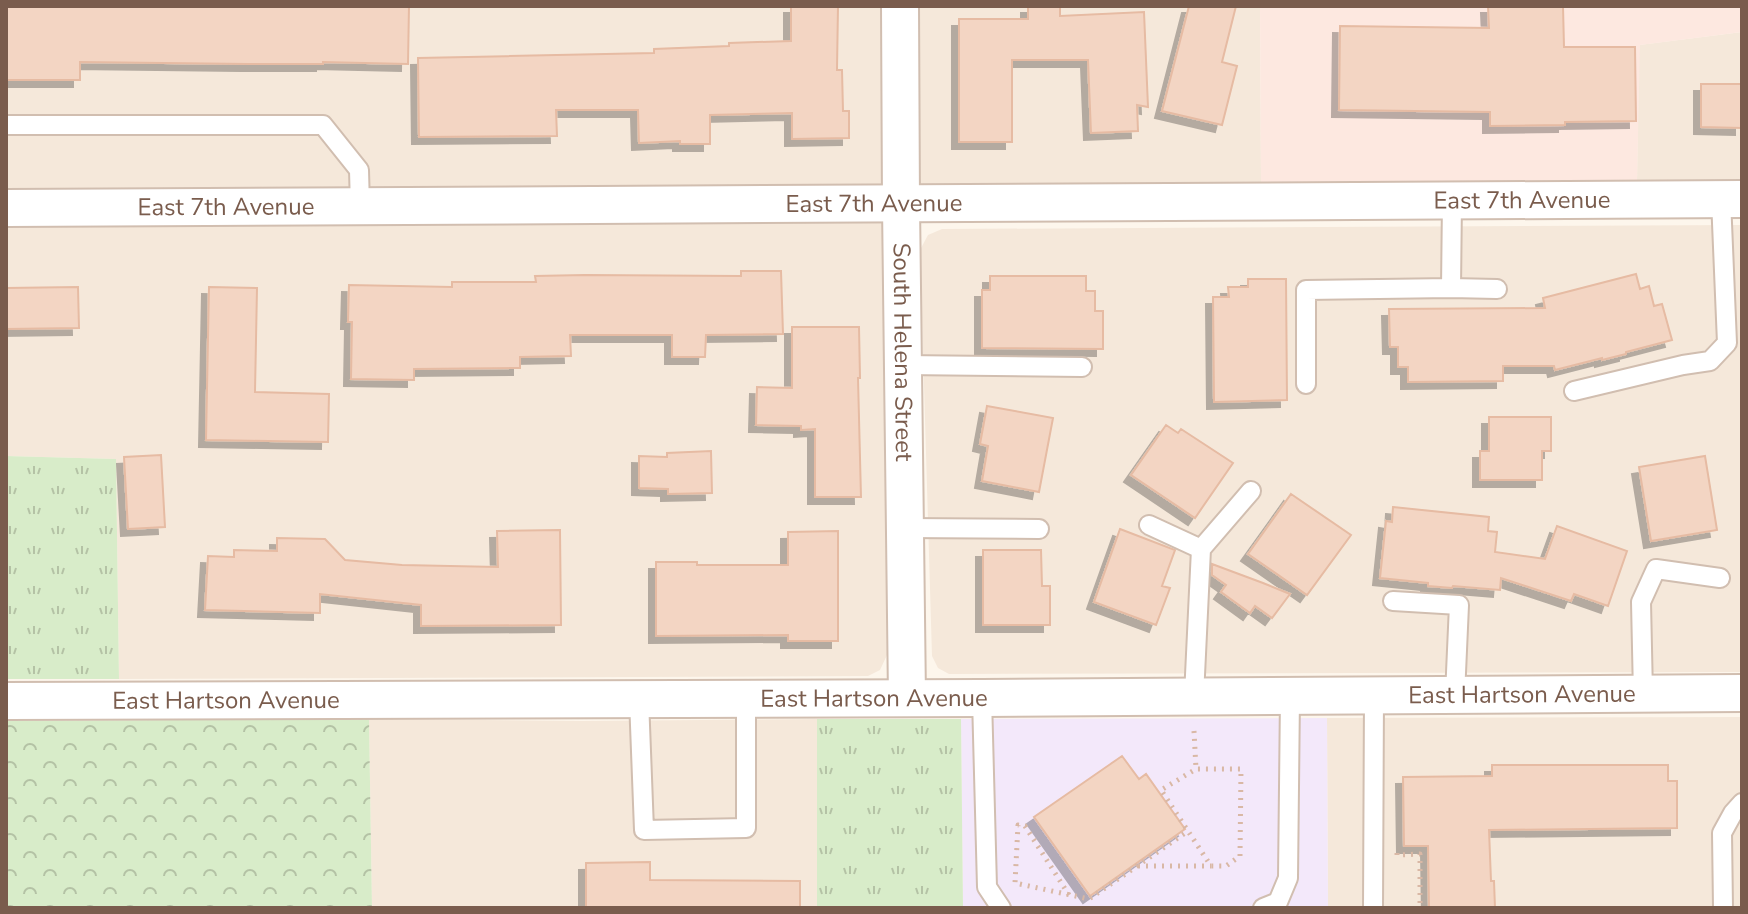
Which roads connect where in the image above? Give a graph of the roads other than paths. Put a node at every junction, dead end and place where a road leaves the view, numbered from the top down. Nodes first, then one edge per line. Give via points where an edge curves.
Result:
1 (900, 6) edge
2 (6, 125) edge
3 (1732, 199) edge
4 (1452, 201) junction
5 (901, 205) junction
6 (360, 207) junction
7 (6, 208) edge
8 (1451, 288) junction
9 (1497, 289) dead end
10 (903, 365) junction
11 (1082, 367) dead end
12 (1306, 384) dead end
13 (1574, 391) dead end
14 (1251, 491) dead end
15 (1149, 525) dead end
16 (905, 528) junction
17 (1039, 529) dead end
18 (1201, 549) junction
19 (1720, 578) dead end
20 (1393, 601) dead end
21 (1742, 693) edge
22 (1643, 694) junction
23 (1374, 695) junction
24 (1455, 695) junction
25 (1290, 696) junction
26 (907, 698) junction
27 (982, 698) junction
28 (639, 699) junction
29 (746, 699) junction
30 (6, 701) edge
31 (1194, 713) junction
32 (1742, 803) edge
33 (1001, 908) edge
34 (1263, 908) edge
35 (1373, 908) edge
36 (1723, 908) edge

1 - 5 street, South Helena Street
2 - 6 lane via 323,125 359,170
3 - 4 street, East 7th Avenue
3 - 13 lane via 1727,343 1710,361
4 - 5 street, East 7th Avenue
4 - 8 lane
5 - 6 street, East 7th Avenue
5 - 10 street, South Helena Street
6 - 7 street, East 7th Avenue
8 - 9 lane
8 - 12 lane via 1306,290
10 - 11 lane
10 - 16 street, South Helena Street
14 - 18 lane
15 - 18 lane
16 - 17 lane
16 - 26 street, South Helena Street
18 - 31 lane
19 - 22 lane via 1656,569 1641,602
20 - 24 lane via 1459,605
21 - 22 street, East Hartson Avenue
22 - 24 street, East Hartson Avenue
23 - 24 street, East Hartson Avenue
23 - 25 street, East Hartson Avenue
23 - 35 lane
25 - 31 street, East Hartson Avenue
25 - 34 lane via 1288,878 1278,902
26 - 27 street, East Hartson Avenue
26 - 29 street, East Hartson Avenue
27 - 31 street, East Hartson Avenue
27 - 33 lane via 987,887
28 - 29 street, East Hartson Avenue
28 - 29 lane via 644,830 746,828
28 - 30 street, East Hartson Avenue
32 - 36 lane via 1722,833

